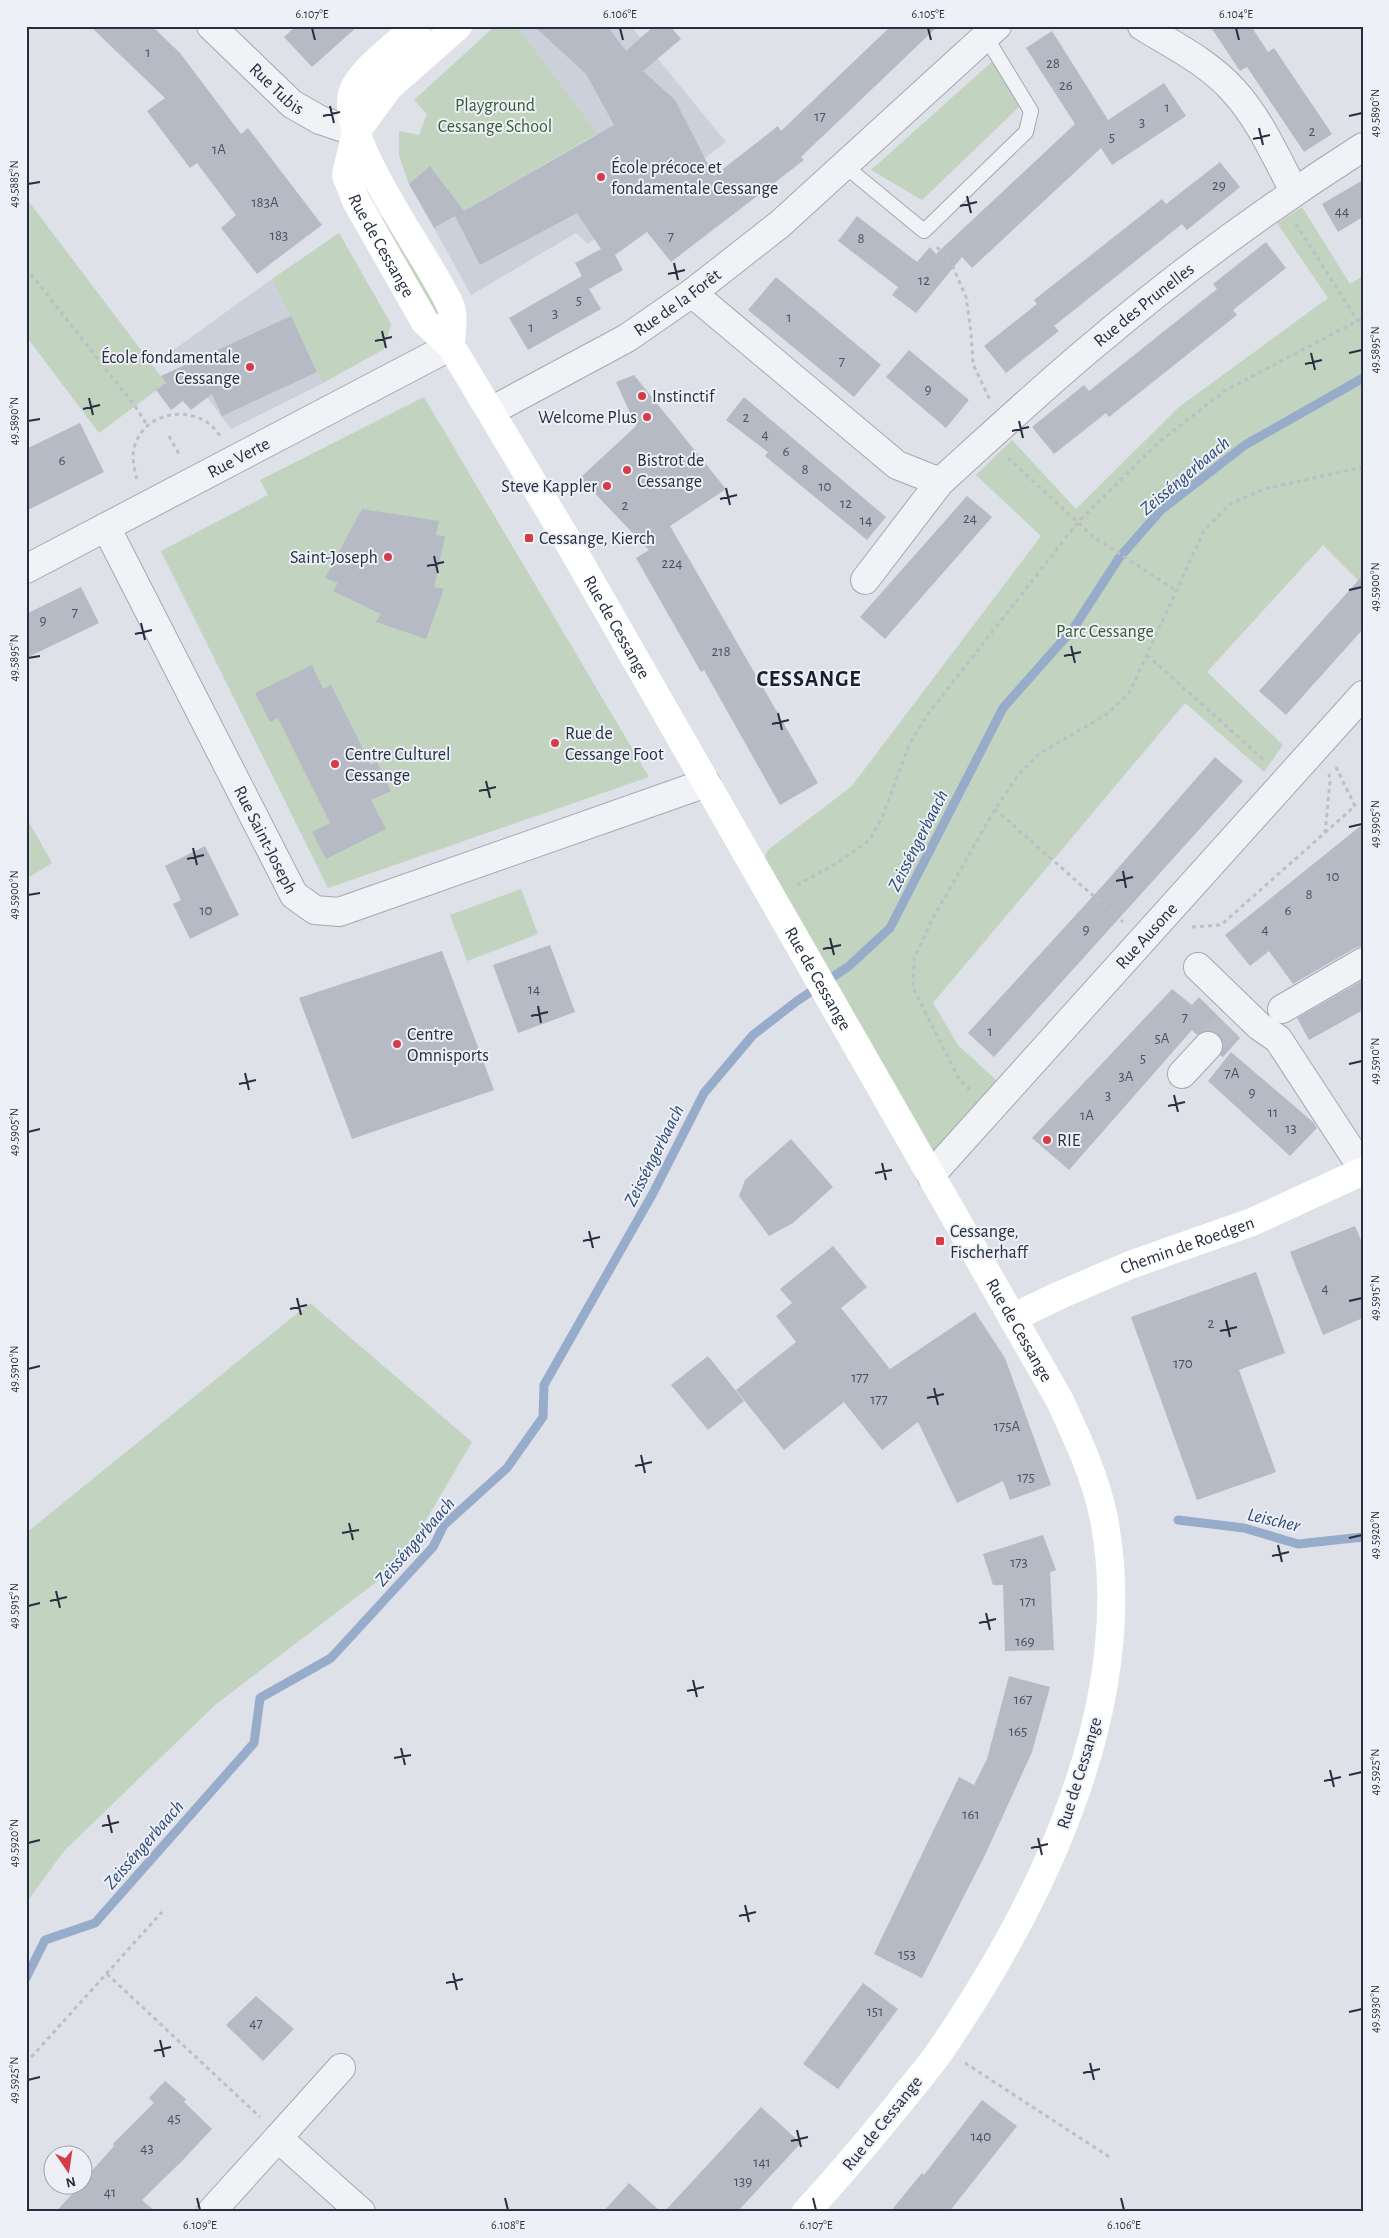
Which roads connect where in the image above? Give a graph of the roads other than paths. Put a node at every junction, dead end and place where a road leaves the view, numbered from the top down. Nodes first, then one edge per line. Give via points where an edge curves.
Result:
1 (211, 26) edge
2 (417, 26) edge
3 (458, 26) edge
4 (1142, 26) edge
5 (992, 31) edge
6 (356, 132) junction
7 (1363, 147) edge
8 (845, 166) junction
9 (1294, 191) junction
10 (692, 293) junction
11 (451, 346) junction
12 (491, 411) junction
13 (940, 482) junction
14 (106, 527) junction
15 (26, 569) edge
16 (865, 580) dead end
17 (1363, 695) edge
18 (706, 783) junction
19 (1363, 962) edge
20 (1198, 967) dead end
21 (1282, 1009) dead end
22 (1208, 1046) tunnel mouth
23 (1182, 1074) dead end
24 (1363, 1170) edge
25 (931, 1175) junction
26 (1012, 1318) junction
27 (341, 2068) dead end
28 (278, 2138) junction
29 (211, 2212) edge
30 (361, 2212) edge
31 (806, 2212) edge

1 - 6 street, Rue Tubis via 292,104 320,120
2 - 6 main road, Rue de Cessange via 360,78 353,90 350,102
3 - 6 main road via 389,87
4 - 9 street via 1198,61 1233,90 1265,136
5 - 8 street, Rue de la Forêt
5 - 8 lane, Rue de la Forêt via 1031,111 1026,132 924,230
6 - 11 main road, Rue de Cessange via 398,215 452,307
7 - 9 street, Rue des Prunelles
8 - 10 street, Rue de la Forêt via 780,224
9 - 13 street, Rue des Prunelles via 1184,272 1095,344
10 - 12 street, Rue de la Forêt via 627,338
10 - 13 street via 897,465
11 - 12 main road, Rue de Cessange
11 - 14 street, Rue Verte
12 - 18 main road, Rue de Cessange
13 - 16 street, Rue des Prunelles
14 - 15 street, Rue Verte
14 - 18 street, Rue Saint-Joseph via 294,895 315,910 338,912
17 - 25 street, Rue Ausone
18 - 25 main road, Rue de Cessange
19 - 21 street
20 - 24 street via 1234,1018 1278,1039
22 - 23 street
24 - 26 main road, Chemin de Roedgen via 1252,1222 1130,1265
25 - 26 main road, Rue de Cessange
26 - 31 main road, Rue de Cessange via 1072,1426 1104,1518 1111,1595 1106,1675 1089,1753 1055,1849 995,1963 942,2048 858,2155
27 - 28 street
28 - 29 street
28 - 30 street

